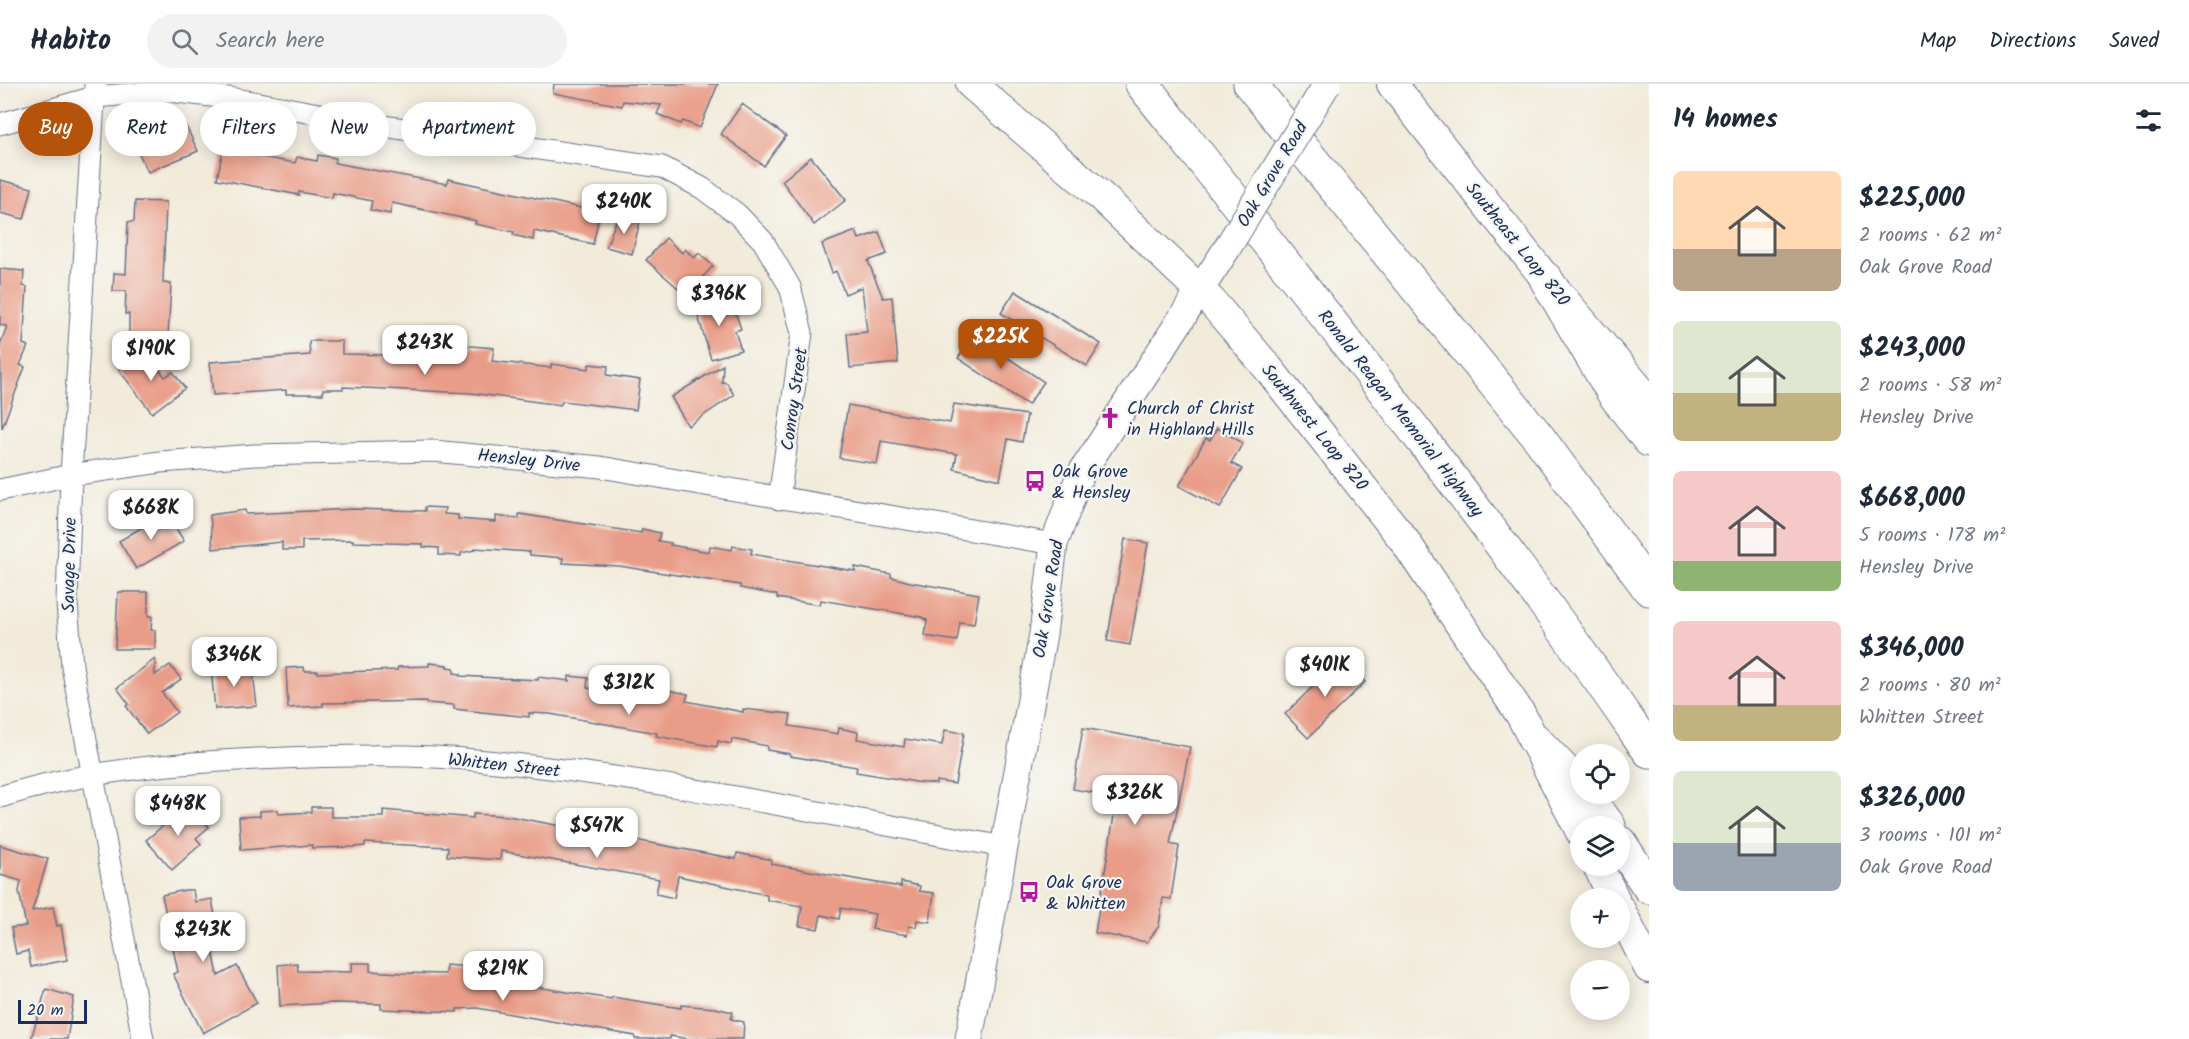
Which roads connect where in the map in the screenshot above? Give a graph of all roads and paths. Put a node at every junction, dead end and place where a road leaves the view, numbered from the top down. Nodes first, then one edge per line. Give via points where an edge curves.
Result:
1 (971, 84) edge
2 (1142, 84) edge
3 (1250, 84) edge
4 (1327, 84) edge
5 (1392, 84) edge
6 (95, 90) edge
7 (0, 124) edge
8 (1546, 279) junction
9 (1201, 291) junction
10 (1649, 401) edge
11 (1649, 440) edge
12 (71, 475) junction
13 (0, 490) edge
14 (779, 499) junction
15 (1054, 544) junction
16 (1649, 589) edge
17 (1534, 739) junction
18 (1649, 751) edge
19 (93, 776) junction
20 (1570, 777) edge
21 (0, 796) edge
22 (1573, 816) edge
23 (1004, 847) junction
24 (1630, 858) edge
25 (1649, 887) edge
26 (1630, 930) edge
27 (1649, 968) edge
28 (143, 1039) edge
29 (969, 1039) edge

1 - 9 main road, Southwest Loop 820 via 1103,198
2 - 18 highway, Ronald Reagan Memorial Highway via 1429,446 1527,576
3 - 16 highway via 1539,438
4 - 9 street, Oak Grove Road, bridge
5 - 8 main road, Southeast Loop 820
6 - 7 street, Conroy Street
6 - 12 street, Savage Drive
6 - 14 street, Conroy Street via 169,91 236,99 390,128 662,167 702,188 737,214 763,241 789,287 802,333
8 - 10 main road, Southeast Loop 820
8 - 11 highway via 1614,394
9 - 15 street, Oak Grove Road via 1080,475
9 - 17 main road, Southwest Loop 820 via 1268,368 1404,540
12 - 13 street, Hensley Drive
12 - 14 street, Hensley Drive via 160,462 255,455 433,451 600,467
12 - 19 street, Savage Drive via 67,603 72,666
14 - 15 street, Hensley Drive
15 - 23 street, Oak Grove Road via 1043,634
17 - 20 highway
17 - 22 main road, Southwest Loop 820
19 - 21 street, Whitten Street
19 - 23 street, Whitten Street via 197,762 365,754 486,761 656,784
19 - 28 street, Savage Drive
23 - 29 street, Oak Grove Road
24 - 25 highway
26 - 27 main road

